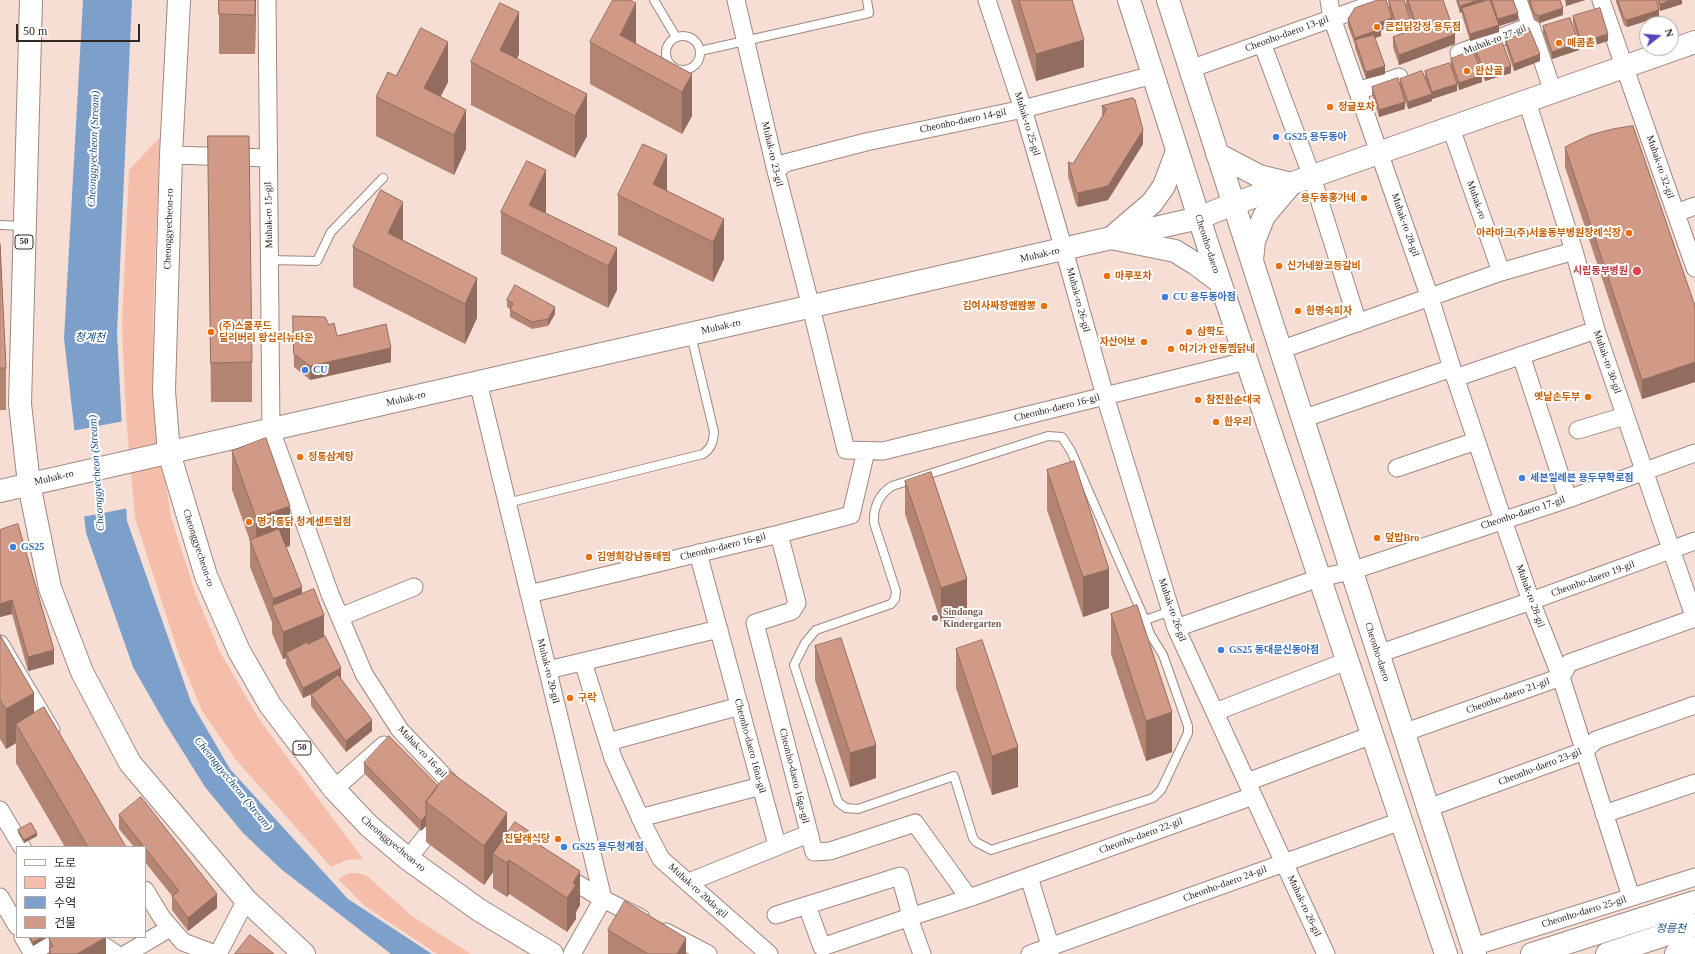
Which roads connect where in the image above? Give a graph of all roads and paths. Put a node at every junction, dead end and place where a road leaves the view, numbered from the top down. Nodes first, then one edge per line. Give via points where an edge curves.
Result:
1 (31, 0) edge
2 (179, 0) edge
3 (267, 0) edge
4 (654, 0) edge
5 (736, 0) edge
6 (867, 0) edge
7 (987, 0) edge
8 (1129, 0) edge
9 (1168, 0) edge
10 (1328, 0) edge
11 (1384, 0) edge
12 (1522, 0) edge
13 (1601, 0) edge
14 (1332, 18) junction
15 (1531, 26) junction
16 (676, 38) junction
17 (745, 41) junction
18 (1695, 42) edge
19 (1262, 43) junction
20 (700, 50) junction
21 (1459, 53) dead end
22 (1624, 66) junction
23 (1190, 69) junction
24 (1153, 75) junction
25 (1399, 78) edge
26 (1358, 91) junction
27 (1553, 92) junction
28 (1527, 101) junction
29 (1023, 109) junction
30 (1451, 128) junction
31 (1177, 151) junction
32 (1380, 153) junction
33 (1217, 154) junction
34 (171, 155) junction
35 (268, 158) junction
36 (776, 171) junction
37 (1312, 177) junction
38 (383, 178) dead end
39 (1291, 184) junction
40 (1233, 204) junction
41 (1695, 206) edge
42 (1676, 213) junction
43 (1199, 218) junction
44 (0, 226) edge
45 (24, 226) junction
46 (1120, 236) junction
47 (1064, 250) junction
48 (1574, 251) junction
49 (270, 260) junction
50 (1252, 263) junction
51 (1695, 268) edge
52 (1501, 272) junction
53 (1220, 282) junction
54 (1430, 298) junction
55 (811, 307) junction
56 (1358, 323) junction
57 (1596, 330) junction
58 (691, 334) junction
59 (1280, 350) junction
60 (1521, 355) junction
61 (1246, 361) junction
62 (1453, 373) junction
63 (478, 382) junction
64 (1105, 396) junction
65 (1625, 416) junction
66 (1302, 419) junction
67 (272, 430) junction
68 (1578, 430) dead end
69 (1476, 441) junction
70 (866, 451) junction
71 (1695, 453) edge
72 (160, 455) junction
73 (1397, 468) dead end
74 (1644, 472) junction
75 (29, 484) junction
76 (0, 492) edge
77 (1568, 499) junction
78 (507, 503) junction
79 (1503, 520) junction
80 (779, 534) junction
81 (1695, 542) edge
82 (1672, 551) junction
83 (698, 553) junction
84 (1351, 571) junction
85 (1319, 578) junction
86 (414, 587) dead end
87 (529, 594) junction
88 (1531, 601) junction
89 (1171, 611) junction
90 (340, 617) junction
91 (1695, 618) edge
92 (1145, 620) junction
93 (1176, 628) junction
94 (719, 629) junction
95 (0, 644) edge
96 (1378, 654) junction
97 (1347, 661) junction
98 (583, 662) junction
99 (548, 670) junction
100 (1561, 677) junction
101 (1695, 705) edge
102 (740, 706) junction
103 (1215, 712) junction
104 (400, 730) junction
105 (1403, 733) junction
106 (1372, 735) junction
107 (608, 742) junction
108 (60, 746) edge
109 (1584, 751) junction
110 (1695, 783) edge
111 (761, 786) junction
112 (334, 789) junction
113 (1250, 789) junction
114 (1428, 808) junction
115 (0, 810) edge
116 (1604, 814) junction
117 (640, 818) junction
118 (1401, 821) junction
119 (808, 834) junction
120 (777, 845) junction
121 (21, 846) edge
122 (408, 859) junction
123 (1284, 863) junction
124 (547, 865) edge
125 (1029, 877) junction
126 (1695, 877) edge
127 (689, 882) junction
128 (146, 892) edge
129 (0, 897) edge
130 (1631, 897) junction
131 (969, 898) junction
132 (603, 899) junction
133 (246, 900) junction
134 (1695, 902) edge
135 (807, 906) junction
136 (776, 915) dead end
137 (910, 917) junction
138 (16, 924) edge
139 (1695, 925) edge
140 (170, 928) junction
141 (24, 938) edge
142 (62, 938) edge
143 (92, 938) edge
144 (1695, 948) edge
145 (1050, 950) edge
146 (1474, 951) edge
147 (34, 954) edge
148 (116, 954) edge
149 (126, 954) edge
150 (217, 954) edge
151 (304, 954) edge
152 (552, 954) edge
153 (572, 954) edge
154 (708, 954) edge
155 (769, 954) edge
156 (922, 954) edge
157 (1030, 954) edge
158 (1326, 954) edge
159 (1446, 954) edge
160 (1532, 954) edge
161 (1607, 954) edge
162 (1676, 954) edge

1 - 45 main road, 50
2 - 34 main road, Cheonggyecheon-ro / 50
3 - 35 street, Muhak-ro 15-gil
4 - 16 lane
5 - 17 street, Muhak-ro 23-gil
6 - 17 lane via 869,13
7 - 29 street, Muhak-ro 25-gil
8 - 24 main road, Cheonho-daero
9 - 23 main road, Cheonho-daero
10 - 14 street
11 - 14 street, Cheonho-daero 13-gil
12 - 15 street
13 - 22 street
14 - 19 street, Cheonho-daero 13-gil
14 - 26 street
15 - 21 street, Muhak-ro 27-gil
15 - 27 street
16 - 20 lane via 688,37
16 - 20 lane via 667,46 666,51 668,62 676,70 692,68 699,60
17 - 20 lane
17 - 36 street, Muhak-ro 23-gil
18 - 22 main road, Muhak-ro
19 - 23 street, Cheonho-daero 13-gil
19 - 37 street
22 - 27 main road, Muhak-ro
22 - 42 street, Muhak-ro 32-gil
23 - 33 main road, Cheonho-daero
24 - 29 street, Cheonho-daero 14-gil
24 - 31 main road, Cheonho-daero
25 - 26 street
26 - 32 street
27 - 28 main road, Muhak-ro
28 - 30 main road, Muhak-ro
28 - 48 street, Muhak-ro 30-gil
29 - 36 street, Cheonho-daero 14-gil via 866,142 785,163
29 - 47 street, Muhak-ro 25-gil
30 - 32 main road, Muhak-ro
30 - 52 street, Muhak-ro
31 - 43 main road, Cheonho-daero
31 - 46 main road via 1164,186 1152,203
32 - 37 main road, Muhak-ro
32 - 54 street, Muhak-ro 28-gil
33 - 39 main road via 1259,176
33 - 40 main road, Cheonho-daero
34 - 35 street
34 - 72 main road, Cheonggyecheon-ro / 50
35 - 49 street, Muhak-ro 15-gil
36 - 55 street, Muhak-ro 23-gil
37 - 39 main road, Muhak-ro
37 - 56 street
38 - 49 lane via 331,232 317,261
39 - 40 main road, Muhak-ro
39 - 50 main road via 1264,216 1254,241
40 - 43 main road, Muhak-ro
40 - 50 main road, Cheonho-daero
41 - 42 street
42 - 51 street, Muhak-ro 32-gil
43 - 46 main road, Muhak-ro
43 - 53 main road, Cheonho-daero
44 - 45 lane
45 - 75 main road, 50 via 20,404
46 - 47 main road, Muhak-ro
46 - 53 main road via 1175,251
47 - 55 main road, Muhak-ro
47 - 64 street, Muhak-ro 26-gil
48 - 52 street
48 - 57 street, Muhak-ro 30-gil
49 - 67 street, Muhak-ro 15-gil
50 - 59 main road, Cheonho-daero
52 - 54 street
53 - 61 main road, Cheonho-daero
54 - 56 street
54 - 62 street, Muhak-ro 28-gil
55 - 58 main road, Muhak-ro
55 - 70 street, Cheonho-daero 16-gil via 846,450
56 - 59 street
57 - 60 street
57 - 65 street, Muhak-ro 30-gil
58 - 63 main road, Muhak-ro
58 - 78 lane via 714,432 709,450 703,454
59 - 66 main road, Cheonho-daero
60 - 62 street
60 - 77 street
61 - 64 street, Cheonho-daero 16-gil
61 - 85 main road, Cheonho-daero
62 - 66 street
62 - 69 street, Muhak-ro 28-gil
63 - 67 main road, Muhak-ro
63 - 78 street, Muhak-ro 20-gil
64 - 70 street, Cheonho-daero 16-gil via 883,451
64 - 89 street, Muhak-ro 26-gil
65 - 68 street
65 - 74 street, Muhak-ro 30-gil
66 - 84 main road, Cheonho-daero
67 - 72 main road, Muhak-ro
67 - 90 street, Muhak-ro 16-gil
69 - 73 street
69 - 79 street, Muhak-ro 28-gil
70 - 80 street, Cheonho-daero 16-gil via 852,515
71 - 74 street, Cheonho-daero 17-gil
72 - 75 main road, Muhak-ro
72 - 112 main road, Cheonggyecheon-ro / 50 via 206,576 239,651 270,705
74 - 77 street, Cheonho-daero 17-gil
74 - 82 street, Muhak-ro 30-gil
75 - 76 main road, Muhak-ro
75 - 133 main road, 50 via 50,588 82,672 130,763
77 - 79 street, Cheonho-daero 17-gil
78 - 87 street, Muhak-ro 20-gil
79 - 84 street, Cheonho-daero 17-gil
79 - 88 street, Muhak-ro 28-gil
80 - 83 street, Cheonho-daero 16-gil
80 - 119 street, Cheonho-daero 16ga-gil via 797,603 792,611 755,623
81 - 82 street, Cheonho-daero 19-gil
82 - 88 street, Cheonho-daero 19-gil
82 - 91 street, Muhak-ro 30-gil
83 - 87 street, Cheonho-daero 16-gil
83 - 94 street, Cheonho-daero 16na-gil
84 - 85 street, Cheonho-daero 17-gil
84 - 96 main road, Cheonho-daero
85 - 93 street
85 - 97 main road, Cheonho-daero
86 - 90 street
87 - 99 street, Muhak-ro 20-gil
88 - 96 street, Cheonho-daero 19-gil
88 - 100 street, Muhak-ro 28-gil
89 - 92 lane
89 - 93 street, Muhak-ro 26-gil
90 - 104 street, Muhak-ro 16-gil via 364,674
91 - 100 street, Cheonho-daero 21-gil via 1569,663
92 - 92 lane via 1071,450 1062,437 1048,436 887,489 878,500 874,523 896,591 896,600 816,630 805,643 794,665 838,802 846,808 858,809 954,776 973,838 991,850 1153,798 1157,795 1188,733 1188,726 1163,655
93 - 103 street, Muhak-ro 26-gil
94 - 98 street
94 - 102 street, Cheonho-daero 16na-gil
95 - 108 street
96 - 105 main road, Cheonho-daero
97 - 103 street
97 - 106 main road, Cheonho-daero
98 - 99 street
98 - 107 street, Muhak-ro 20da-gil
99 - 132 street, Muhak-ro 20-gil
100 - 105 street, Cheonho-daero 21-gil
100 - 109 street, Muhak-ro 28-gil
101 - 109 street, Cheonho-daero 23-gil via 1596,740
102 - 107 street
102 - 111 street, Cheonho-daero 16na-gil
103 - 113 street, Muhak-ro 26-gil
104 - 112 street
104 - 122 street, Muhak-ro 16-gil via 466,798
105 - 114 main road, Cheonho-daero
106 - 113 street, Cheonho-daero 22-gil
106 - 118 main road, Cheonho-daero
107 - 117 street, Muhak-ro 20da-gil
109 - 114 street, Cheonho-daero 23-gil
109 - 116 street, Muhak-ro 28-gil
110 - 116 street
111 - 117 street
111 - 120 street, Cheonho-daero 16na-gil
112 - 122 main road, Cheonggyecheon-ro / 50 via 369,826
113 - 123 street, Muhak-ro 26-gil
113 - 125 street, Cheonho-daero 22-gil
114 - 146 main road, Cheonho-daero
115 - 121 street
116 - 130 street, Muhak-ro 28-gil
117 - 127 street, Muhak-ro 20da-gil via 661,859
118 - 123 street, Cheonho-daero 24-gil
118 - 159 main road, Cheonho-daero
119 - 120 street
119 - 131 street, Cheonho-daero 16ga-gil via 814,852 830,852 915,823
120 - 127 street
122 - 152 main road, Cheonggyecheon-ro / 50 via 479,910
123 - 145 street, Cheonho-daero 24-gil
123 - 158 street, Muhak-ro 26-gil
124 - 132 street
125 - 131 street, Cheonho-daero 22-gil
125 - 145 street
126 - 130 street, Cheonho-daero 25-gil
127 - 155 street, Muhak-ro 20da-gil
128 - 140 street
129 - 138 street
130 - 146 street, Cheonho-daero 25-gil
131 - 137 street, Cheonho-daero 22-gil
132 - 153 street
132 - 154 street
133 - 150 street
133 - 151 main road, 50
134 - 160 main road
135 - 136 street
135 - 137 street, Cheonho-daero 22-gil via 822,948
135 - 137 street via 900,876
137 - 156 street
139 - 161 main road
140 - 149 street
140 - 150 street via 183,942
141 - 147 street
142 - 147 street
143 - 148 street
144 - 162 main road
145 - 157 street, Cheonho-daero 24-gil

